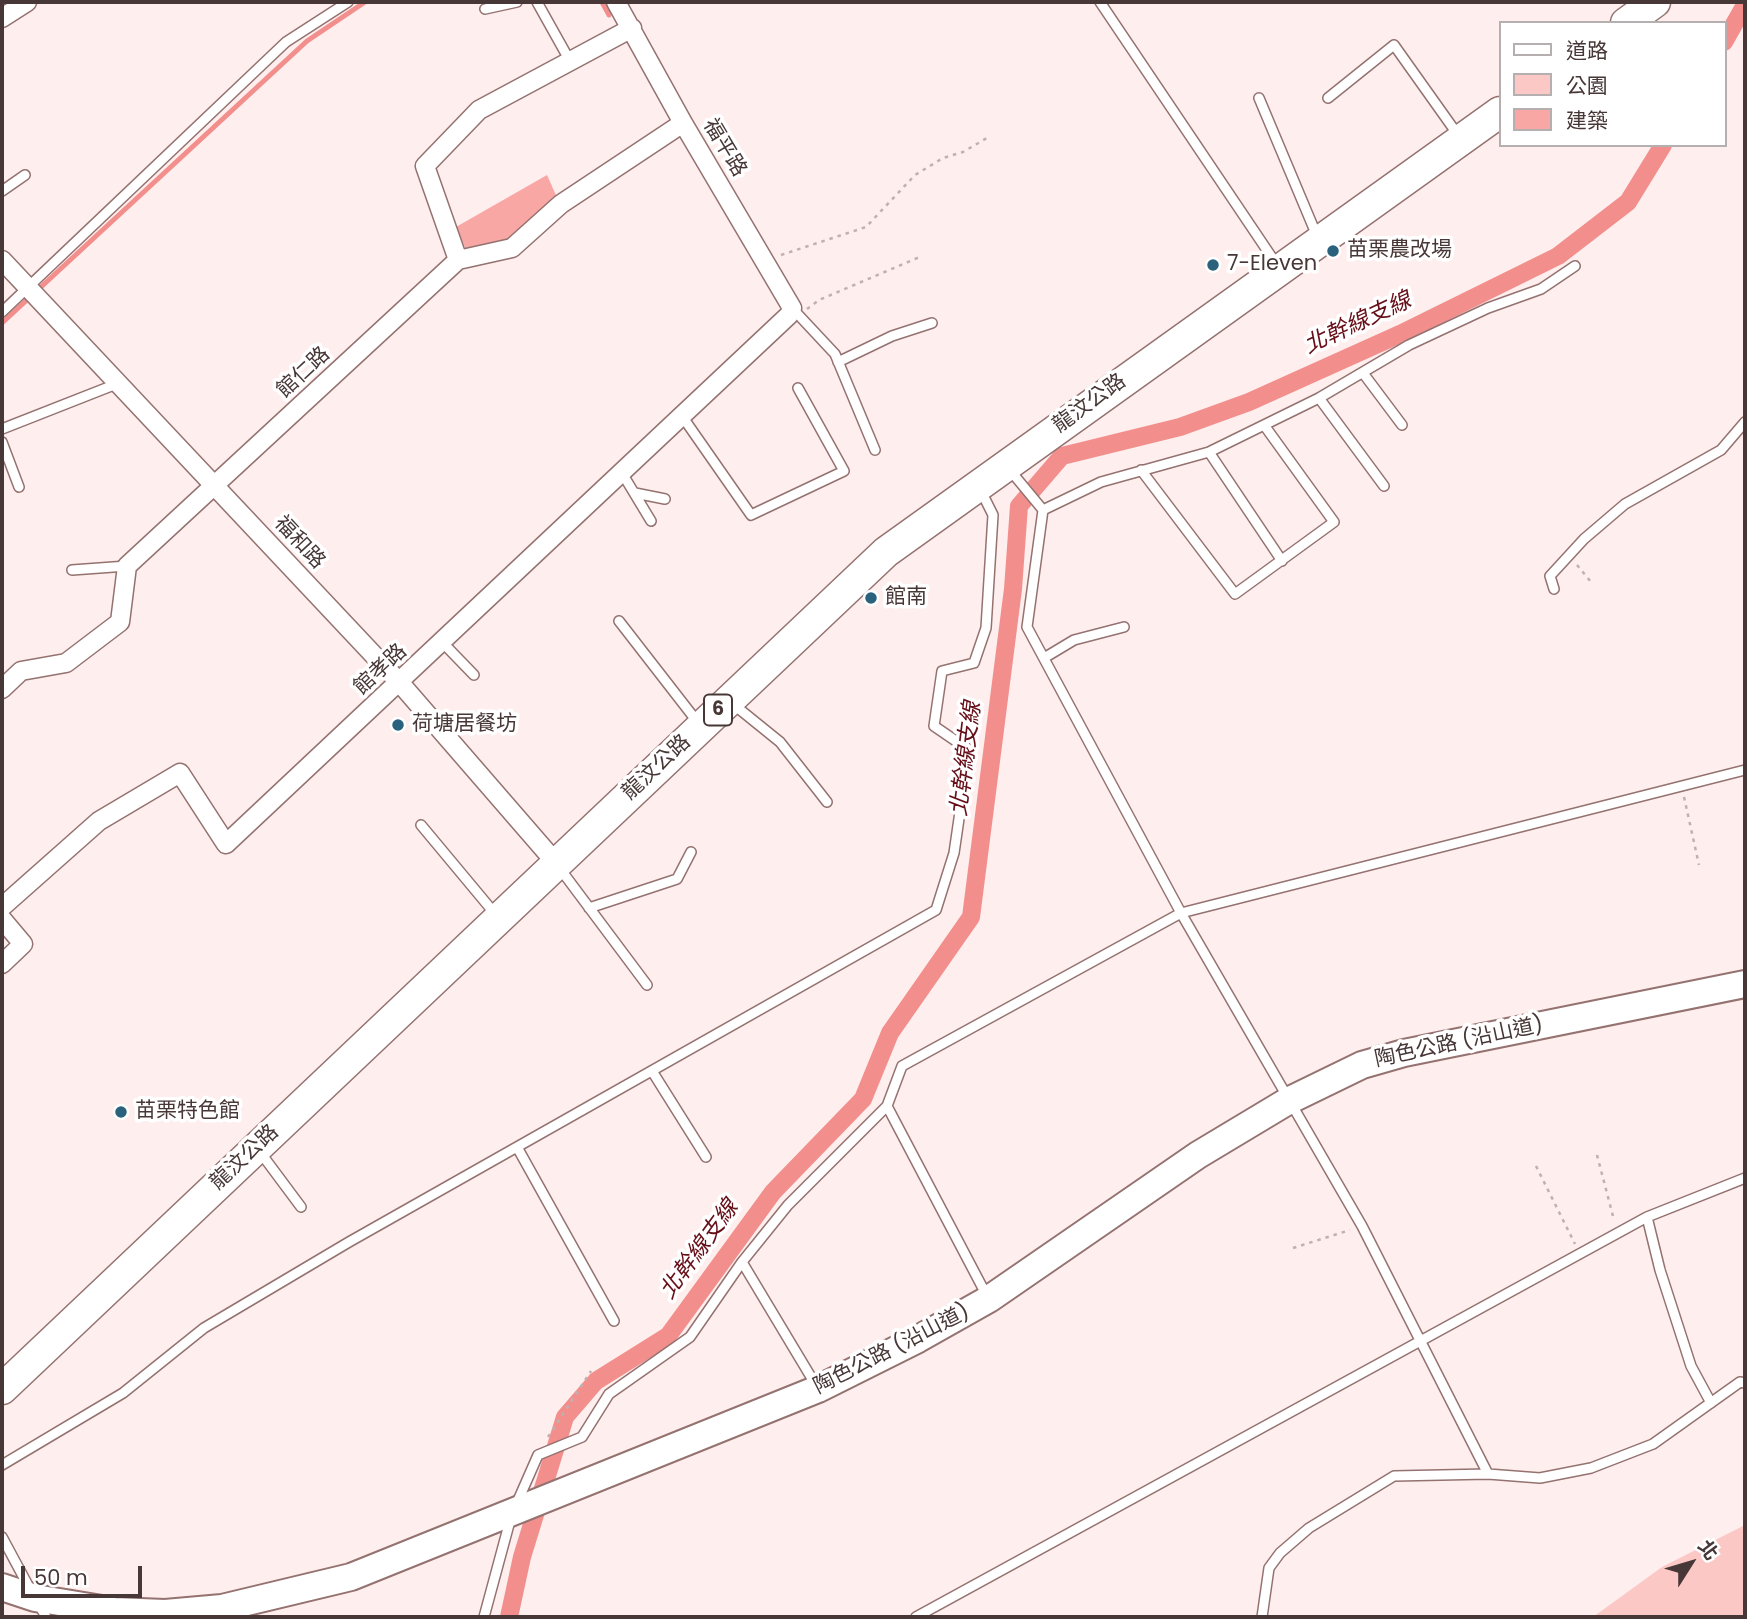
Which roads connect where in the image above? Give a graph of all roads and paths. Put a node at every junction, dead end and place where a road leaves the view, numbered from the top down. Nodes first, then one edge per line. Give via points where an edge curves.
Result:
1 (27, 2) edge
2 (348, 2) edge
3 (517, 2) edge
4 (537, 2) edge
5 (616, 2) edge
6 (1100, 2) edge
7 (1655, 2) edge
8 (485, 9) dead end
9 (2, 18) edge
10 (1629, 21) edge
11 (632, 28) junction
12 (570, 61) junction
13 (1259, 98) dead end
14 (1328, 98) dead end
15 (1498, 113) edge
16 (683, 123) junction
17 (987, 138) dead end
18 (1461, 140) junction
19 (25, 175) dead end
20 (2, 191) edge
21 (1319, 241) junction
22 (922, 256) dead end
23 (2, 260) edge
24 (458, 260) junction
25 (764, 261) junction
26 (1575, 266) dead end
27 (1279, 268) junction
28 (29, 287) junction
29 (2, 312) edge
30 (793, 313) junction
31 (932, 323) dead end
32 (838, 362) junction
33 (1363, 373) junction
34 (119, 383) junction
35 (798, 388) dead end
36 (1319, 398) junction
37 (682, 416) junction
38 (1745, 422) edge
39 (1264, 425) junction
40 (1402, 425) dead end
41 (2, 429) edge
42 (2, 442) edge
43 (875, 450) dead end
44 (1209, 452) junction
45 (1005, 465) junction
46 (1141, 470) junction
47 (622, 473) junction
48 (978, 485) junction
49 (1384, 486) dead end
50 (19, 487) dead end
51 (216, 487) junction
52 (635, 493) junction
53 (665, 499) dead end
54 (1043, 510) junction
55 (651, 521) dead end
56 (1569, 555) junction
57 (1282, 561) junction
58 (127, 566) junction
59 (72, 570) dead end
60 (1591, 582) dead end
61 (1554, 589) dead end
62 (619, 621) dead end
63 (1124, 626) dead end
64 (443, 642) junction
65 (1044, 658) junction
66 (474, 676) dead end
67 (400, 683) junction
68 (2, 689) edge
69 (729, 701) junction
70 (701, 726) junction
71 (1745, 770) edge
72 (1682, 786) junction
73 (827, 802) dead end
74 (421, 825) dead end
75 (691, 852) dead end
76 (556, 863) junction
77 (1699, 865) dead end
78 (2, 906) edge
79 (589, 908) junction
80 (1181, 913) junction
81 (498, 918) junction
82 (2, 919) edge
83 (2, 964) edge
84 (1745, 984) edge
85 (647, 985) dead end
86 (652, 1071) junction
87 (1288, 1101) junction
88 (887, 1105) junction
89 (257, 1147) junction
90 (517, 1147) junction
91 (1597, 1155) dead end
92 (706, 1157) dead end
93 (1536, 1166) dead end
94 (1745, 1178) edge
95 (301, 1208) dead end
96 (1647, 1217) junction
97 (1362, 1226) junction
98 (1617, 1233) junction
99 (1293, 1248) dead end
100 (1580, 1254) junction
101 (742, 1262) junction
102 (989, 1299) junction
103 (614, 1321) dead end
104 (1421, 1340) junction
105 (592, 1371) dead end
106 (1745, 1382) edge
107 (2, 1389) edge
108 (818, 1389) junction
109 (1711, 1403) junction
110 (540, 1454) junction
111 (2, 1465) edge
112 (1488, 1474) junction
113 (512, 1512) junction
114 (2, 1537) edge
115 (2, 1587) edge
116 (40, 1608) edge
117 (484, 1617) edge
118 (916, 1617) edge
119 (1262, 1617) edge

1 - 9 street
2 - 28 lane via 286,42
3 - 8 lane
4 - 12 lane
5 - 11 street, 福平路
6 - 27 lane
7 - 10 main road
11 - 12 street
11 - 16 street, 福平路
12 - 24 street via 479,110 425,166
13 - 21 lane
14 - 18 lane via 1394,45
15 - 18 main road, 龍汶公路 / 6
16 - 24 street via 561,204 512,248
16 - 25 street, 福平路
17 - 25 path via 915,175 866,227
18 - 21 main road, 龍汶公路 / 6
19 - 20 lane
21 - 27 main road, 龍汶公路 / 6
22 - 30 path
23 - 28 street, 福和路
24 - 51 street, 館仁路
25 - 30 street, 福平路
26 - 33 lane via 1541,289 1409,345
27 - 45 main road, 龍汶公路 / 6
28 - 29 lane
28 - 34 street, 福和路
30 - 32 lane
30 - 37 street, 館孝路
31 - 32 lane
32 - 43 lane
33 - 36 lane
33 - 40 lane
34 - 41 lane
34 - 51 street, 福和路
35 - 37 lane via 844,471 751,515
36 - 39 lane
36 - 49 lane
37 - 47 street, 館孝路
38 - 56 lane via 1721,450 1625,504
39 - 44 lane
39 - 57 lane via 1334,522
42 - 50 lane
44 - 46 lane
44 - 57 lane
45 - 48 main road, 龍汶公路 / 6
45 - 54 lane
46 - 54 lane via 1101,482
46 - 57 lane via 1236,594
47 - 52 lane
47 - 64 street, 館孝路
48 - 69 main road, 龍汶公路 / 6 via 886,552
48 - 86 lane via 993,515 986,628 974,663 942,671 934,726 969,750 954,853 936,910
51 - 58 street, 館仁路
51 - 67 street, 福和路
52 - 53 lane
52 - 55 lane
54 - 65 lane via 1027,627
56 - 60 path
56 - 61 lane via 1550,576
58 - 59 lane
58 - 68 street via 120,622 66,663 21,671
62 - 70 lane
63 - 65 lane via 1074,640
64 - 66 lane
64 - 67 street, 館孝路
65 - 80 lane
67 - 76 street, 福和路
67 - 78 street, 館孝路 via 226,844 180,773 99,821
69 - 70 main road, 龍汶公路 / 6
69 - 73 lane via 780,742
70 - 76 main road, 龍汶公路 / 6
71 - 72 lane
72 - 77 path
72 - 80 lane
74 - 81 lane
75 - 79 lane via 677,879
76 - 79 lane
76 - 81 main road, 龍汶公路 / 6
79 - 85 lane
80 - 87 lane
80 - 88 lane via 902,1066
81 - 89 main road, 龍汶公路 / 6
82 - 83 street via 23,944
84 - 87 main road, 陶色公路 (沿山道) via 1404,1053 1362,1065
86 - 90 lane
86 - 92 lane
87 - 97 lane
87 - 102 main road, 陶色公路 (沿山道) via 1198,1155
88 - 101 lane via 788,1205
88 - 102 lane
89 - 95 lane
89 - 107 main road, 龍汶公路 / 6
90 - 103 lane
90 - 111 lane via 204,1328 123,1393
91 - 98 path
93 - 100 path
94 - 96 lane
96 - 98 lane
96 - 109 lane via 1691,1366
97 - 99 path
97 - 104 lane
98 - 100 lane
100 - 104 lane
101 - 108 lane
101 - 110 lane via 690,1337 609,1394 582,1437
102 - 108 main road, 陶色公路 (沿山道)
104 - 112 lane
104 - 118 lane
105 - 110 path
106 - 109 lane
108 - 113 main road, 陶色公路 (沿山道)
109 - 112 lane via 1653,1444 1591,1468 1540,1478
110 - 113 lane
112 - 119 lane via 1394,1476 1310,1528 1269,1568
113 - 116 main road, 陶色公路 (沿山道) via 351,1577 222,1608 165,1613
113 - 117 lane
114 - 116 lane
115 - 116 main road, 陶色公路 (沿山道)

